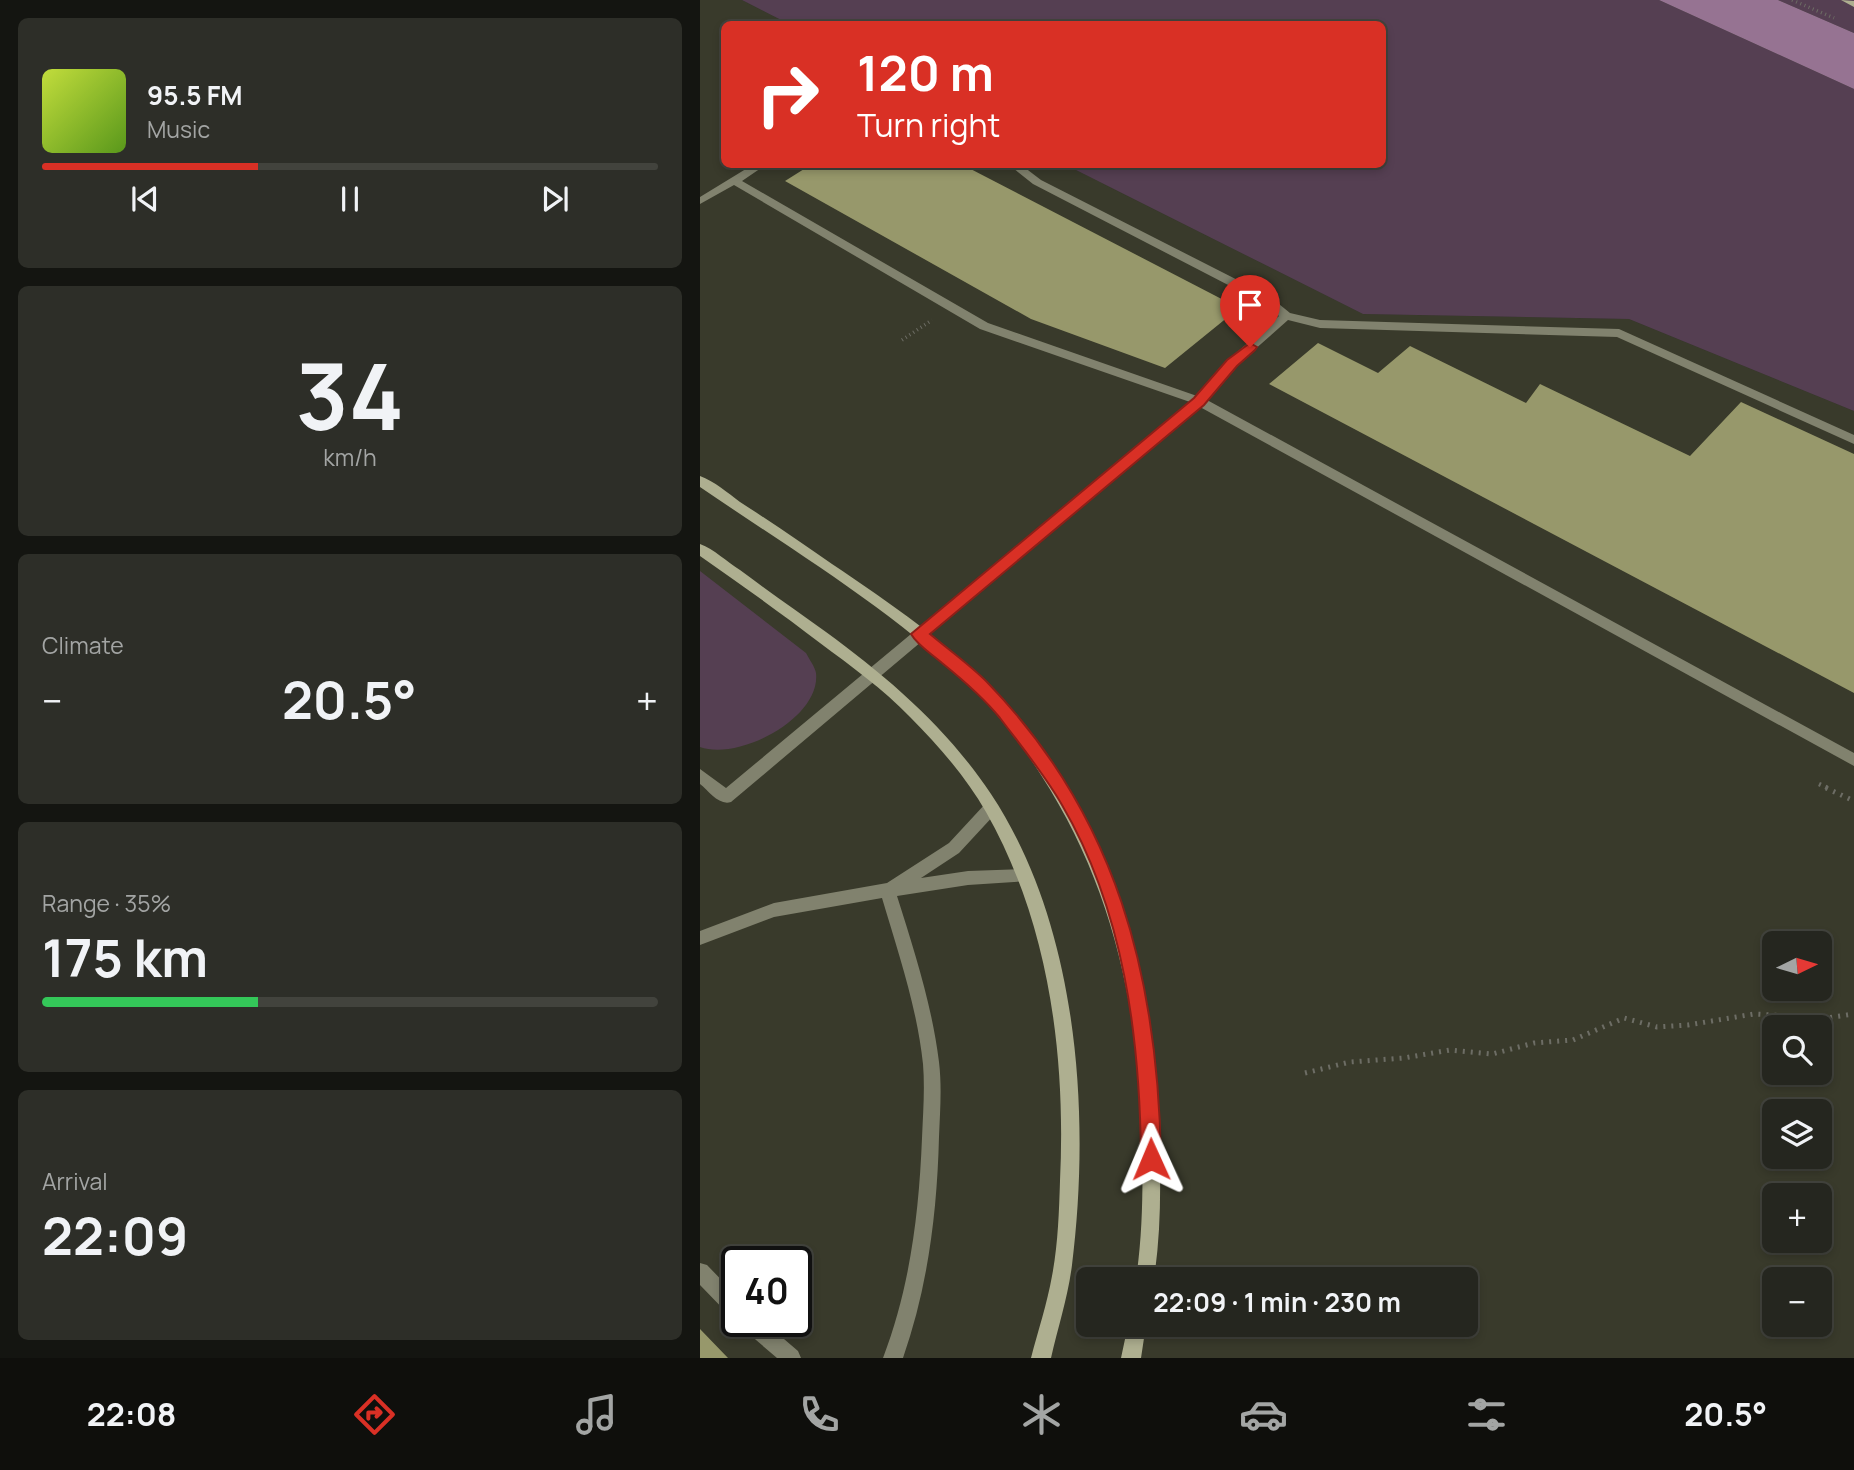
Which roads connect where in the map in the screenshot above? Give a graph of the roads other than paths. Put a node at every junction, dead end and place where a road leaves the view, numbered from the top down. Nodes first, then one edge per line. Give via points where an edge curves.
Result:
1 (1845, 0) edge
2 (1854, 4) edge
3 (756, 168) edge
4 (1018, 168) edge
5 (735, 181) junction
6 (700, 201) edge
7 (1286, 316) junction
8 (1199, 401) junction
9 (1854, 440) edge
10 (700, 481) edge
11 (700, 548) edge
12 (919, 634) junction
13 (872, 675) junction
14 (1854, 760) edge
15 (700, 775) edge
16 (991, 807) junction
17 (1024, 876) junction
18 (888, 892) junction
19 (700, 938) edge
20 (1146, 1267) edge
21 (700, 1272) edge
22 (721, 1293) edge
23 (767, 1337) edge
24 (1135, 1337) edge
25 (791, 1358) edge
26 (893, 1358) edge
27 (1041, 1358) edge
28 (1131, 1358) edge

1 - 2 street
3 - 5 lane
4 - 7 lane via 1037,182 1265,299
5 - 6 lane
5 - 8 lane via 985,326
7 - 8 lane via 1232,363
7 - 9 lane via 1320,324 1619,333
8 - 12 lane
8 - 14 lane
10 - 12 street
11 - 13 street
12 - 13 lane
12 - 20 street via 979,684 1004,712 1067,798 1095,853 1123,932 1142,1020 1150,1089 1151,1205
13 - 15 lane via 726,797
13 - 16 street via 924,722
16 - 17 street
16 - 18 lane via 954,848
17 - 18 lane via 968,878
17 - 27 street via 1055,982 1067,1043 1070,1105 1062,1268
18 - 19 lane via 774,910
18 - 26 lane via 919,996 932,1098 924,1229
21 - 22 lane
23 - 25 lane
24 - 28 street

